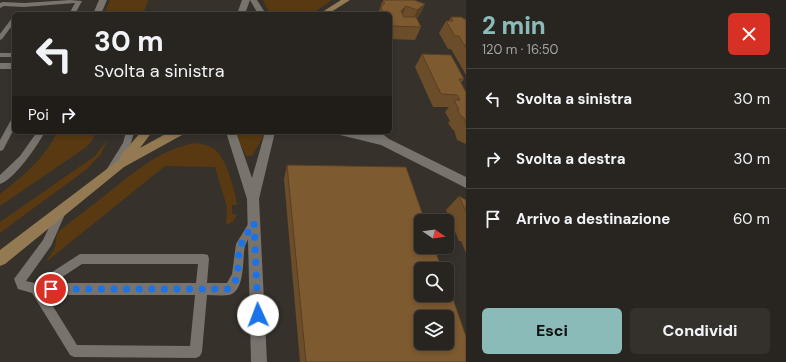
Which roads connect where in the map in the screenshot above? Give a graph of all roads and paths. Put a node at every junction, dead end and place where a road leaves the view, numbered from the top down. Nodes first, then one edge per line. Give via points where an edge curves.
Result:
1 (104, 0) edge
2 (246, 0) edge
3 (253, 0) edge
4 (346, 0) edge
5 (0, 6) edge
6 (335, 10) edge
7 (73, 12) edge
8 (98, 12) edge
9 (242, 12) edge
10 (261, 12) edge
11 (12, 22) edge
12 (0, 38) edge
13 (0, 55) edge
14 (12, 55) edge
15 (0, 66) edge
16 (12, 66) edge
17 (12, 126) edge
18 (40, 134) edge
19 (129, 134) edge
20 (145, 134) edge
21 (174, 134) edge
22 (232, 134) edge
23 (269, 134) edge
24 (352, 134) edge
25 (375, 134) edge
26 (385, 142) junction
27 (0, 148) edge
28 (120, 164) junction
29 (109, 172) junction
30 (0, 180) edge
31 (466, 183) edge
32 (253, 199) junction
33 (62, 211) junction
34 (254, 223) junction
35 (0, 259) edge
36 (36, 289) junction
37 (201, 289) junction
38 (259, 362) edge

1 - 8 street
2 - 9 street
3 - 10 street
4 - 6 main road
5 - 7 lane via 3,4 22,7 79,1
11 - 12 lane
13 - 14 lane
15 - 16 street
17 - 27 lane
18 - 30 lane via 28,153
19 - 29 lane via 127,143
20 - 28 main road
21 - 28 main road
22 - 32 street
23 - 32 street
24 - 26 street
25 - 26 street
26 - 31 street
28 - 29 main road
29 - 33 main road
32 - 34 street
33 - 35 main road
33 - 36 lane via 47,243 19,279 22,285
34 - 37 lane via 240,246 235,284 229,289
34 - 38 street
36 - 37 lane
36 - 37 lane via 80,259 204,259
36 - 37 lane via 74,351 196,352

